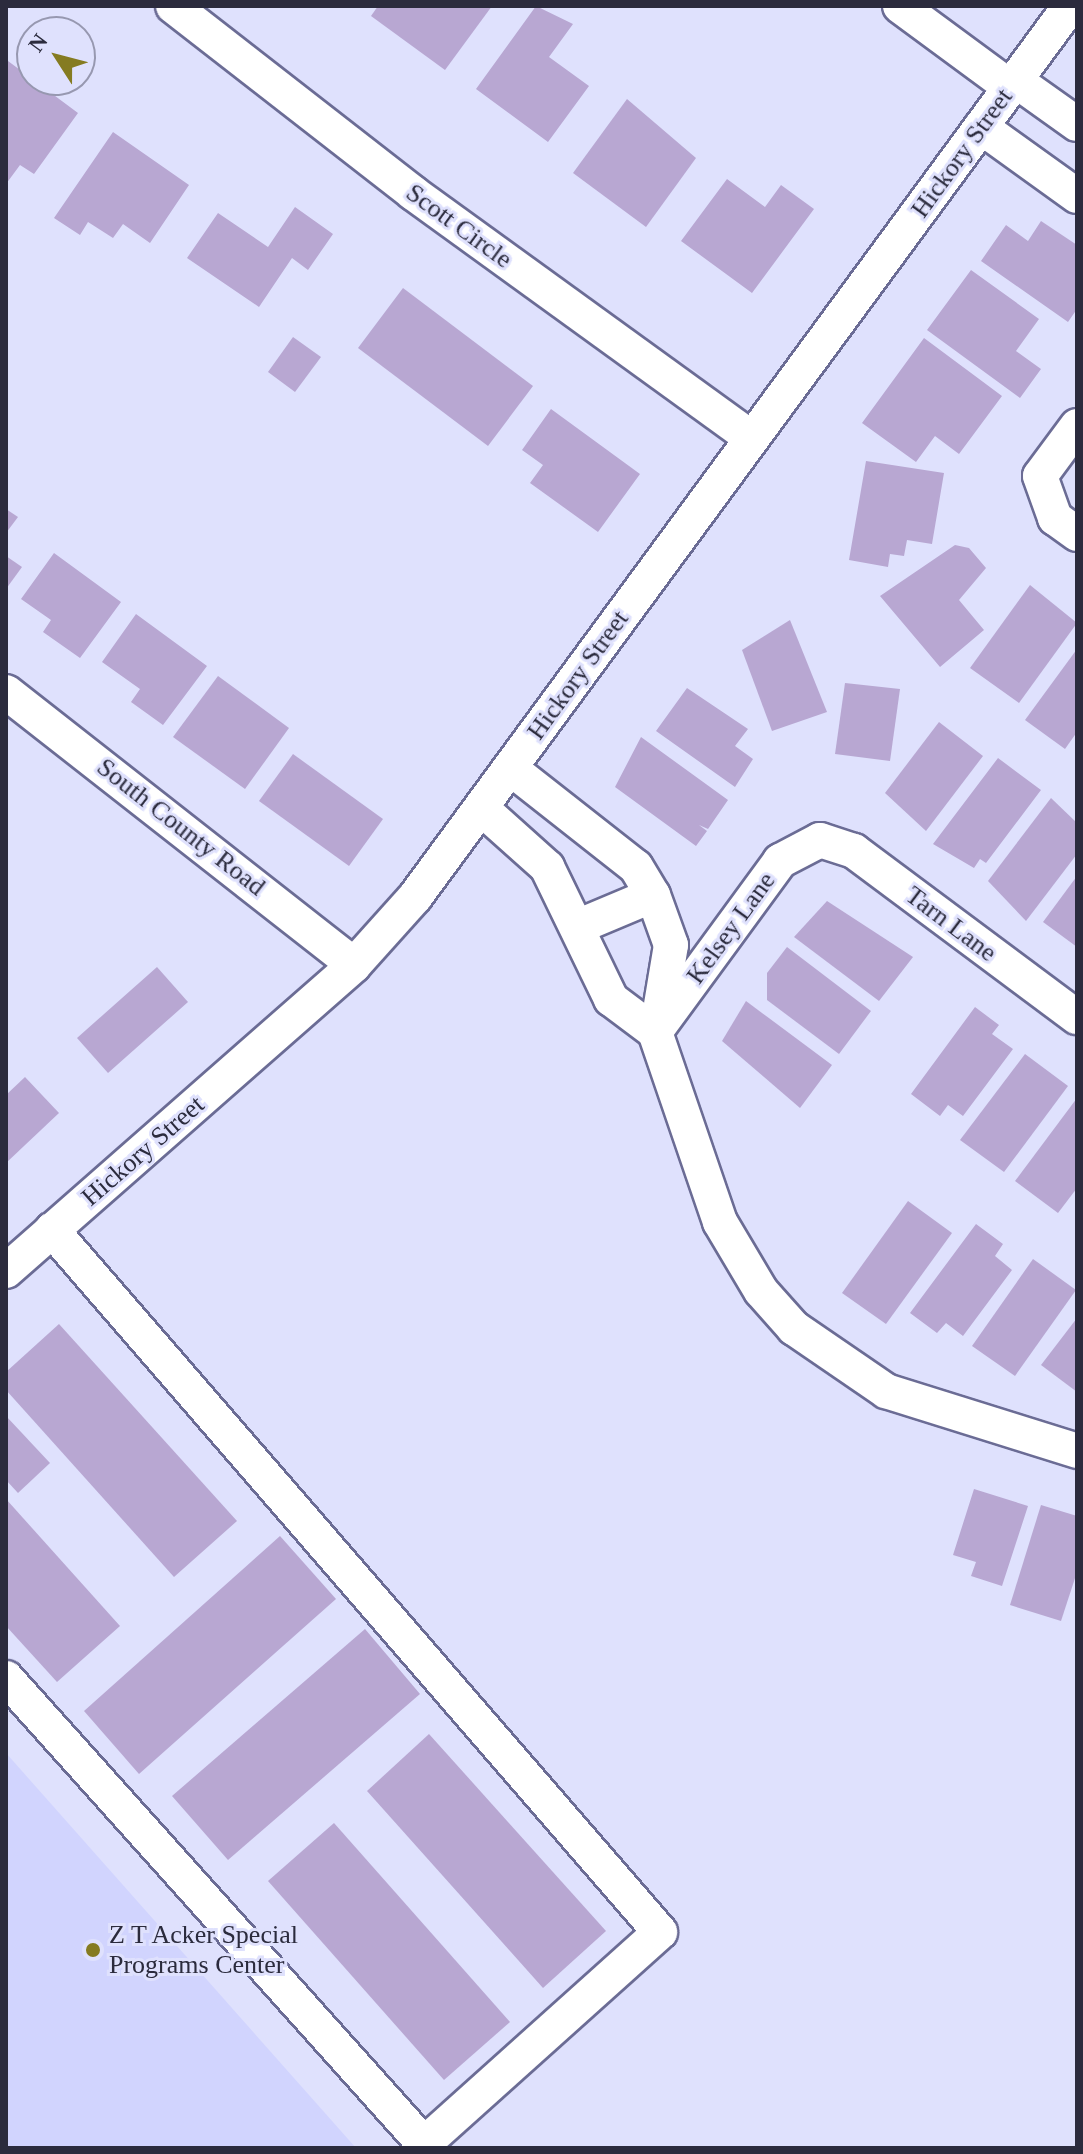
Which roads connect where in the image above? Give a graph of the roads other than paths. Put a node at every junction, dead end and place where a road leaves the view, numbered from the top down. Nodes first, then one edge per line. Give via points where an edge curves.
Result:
1 (173, 6) edge
2 (900, 6) edge
3 (1070, 6) edge
4 (1013, 84) junction
5 (1077, 124) edge
6 (981, 127) junction
7 (1077, 196) edge
8 (1077, 426) edge
9 (751, 438) junction
10 (1077, 534) edge
11 (6, 692) edge
12 (510, 768) junction
13 (481, 808) junction
14 (820, 840) joint
15 (653, 895) junction
16 (577, 927) junction
17 (354, 965) junction
18 (1077, 1017) edge
19 (655, 1032) junction
20 (52, 1230) junction
21 (6, 1271) edge
22 (1077, 1451) edge
23 (6, 1678) edge

1 - 9 street, Scott Circle via 413,193
2 - 4 street
3 - 4 street, Hickory Street
4 - 5 street
4 - 6 street, Hickory Street
6 - 7 street
6 - 9 street, Hickory Street
8 - 10 street via 1040,476 1055,518
9 - 12 street, Hickory Street
11 - 17 street, South County Road
12 - 13 street, Hickory Street
12 - 15 street via 636,867
13 - 16 street via 547,867
13 - 17 street, Hickory Street
14 - 18 street, Tarn Lane via 854,851
14 - 19 street, Kelsey Lane via 780,861
15 - 16 street
15 - 19 street via 671,945
16 - 19 street via 611,999
17 - 20 street, Hickory Street
19 - 22 street via 720,1222 761,1291 794,1328 886,1391
20 - 21 street, Hickory Street
20 - 23 street via 660,1932 424,2144

